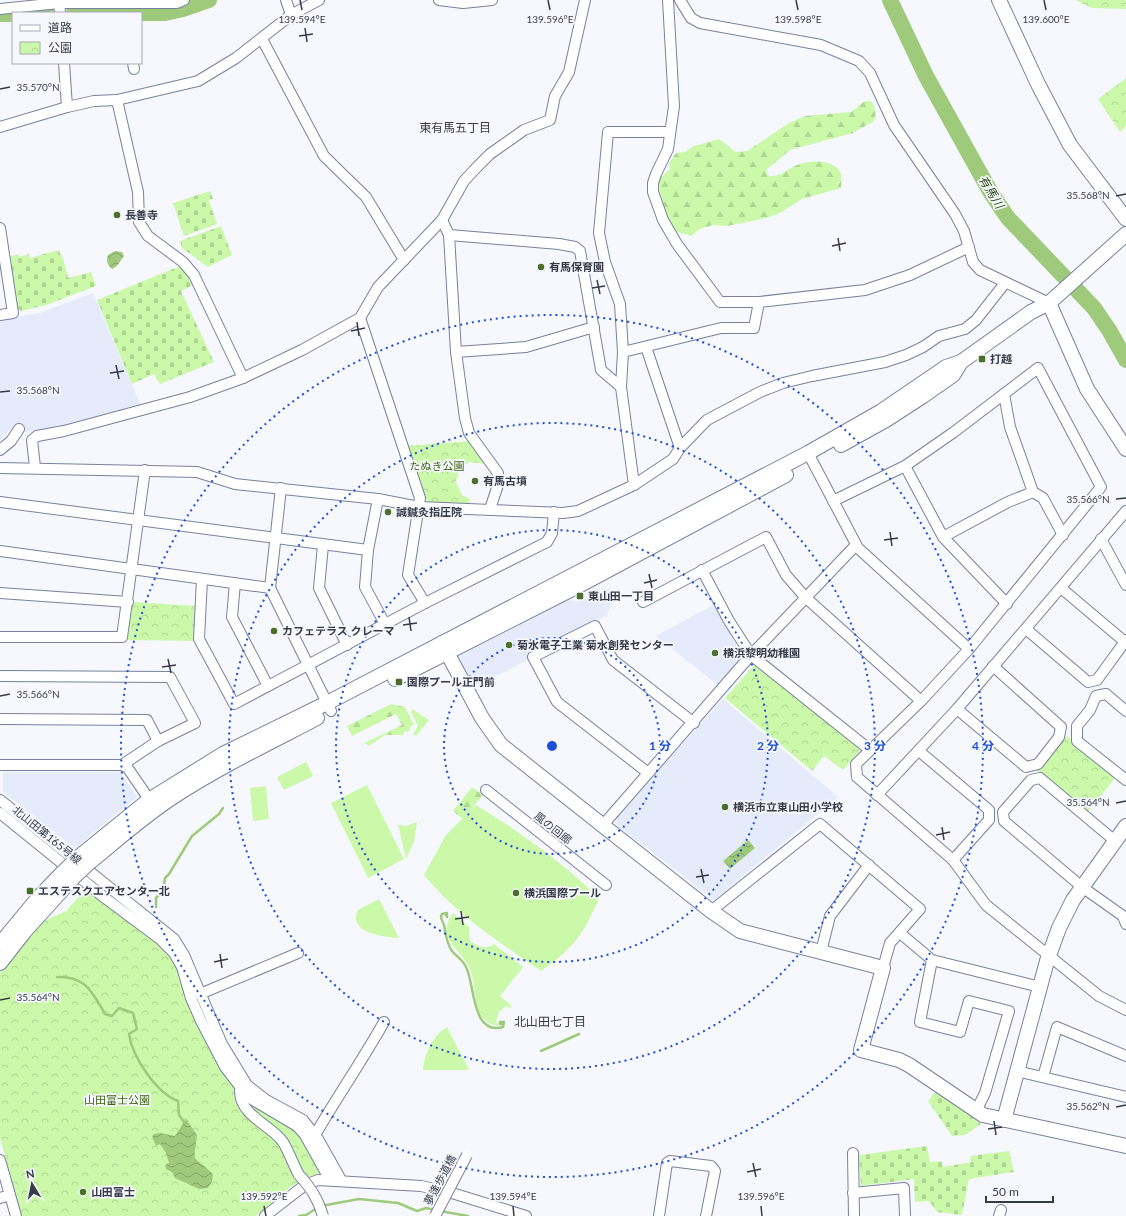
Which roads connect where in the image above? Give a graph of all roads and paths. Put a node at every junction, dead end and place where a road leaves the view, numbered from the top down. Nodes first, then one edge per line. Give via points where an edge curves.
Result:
1 (184, 0) edge
2 (286, 0) edge
3 (319, 0) edge
4 (439, 0) edge
5 (492, 0) edge
6 (585, 0) edge
7 (668, 0) edge
8 (680, 0) edge
9 (999, 0) edge
10 (59, 5) edge
11 (129, 5) edge
12 (0, 9) edge
13 (291, 15) junction
14 (262, 39) junction
15 (64, 64) edge
16 (117, 100) junction
17 (67, 106) junction
18 (0, 127) edge
19 (670, 132) junction
20 (1126, 219) edge
21 (442, 220) junction
22 (0, 228) edge
23 (1126, 234) edge
24 (449, 235) junction
25 (969, 247) junction
26 (404, 260) junction
27 (3, 265) edge
28 (1005, 283) junction
29 (759, 302) junction
30 (1049, 303) junction
31 (0, 315) edge
32 (360, 318) junction
33 (594, 326) junction
34 (646, 346) junction
35 (456, 352) junction
36 (623, 352) junction
37 (243, 378) junction
38 (621, 387) junction
39 (1004, 394) junction
40 (19, 429) dead end
41 (680, 448) junction
42 (1126, 449) edge
43 (0, 450) edge
44 (810, 458) junction
45 (905, 466) junction
46 (35, 467) junction
47 (0, 468) edge
48 (145, 470) junction
49 (634, 485) junction
50 (281, 488) junction
51 (1033, 492) junction
52 (378, 499) junction
53 (833, 501) junction
54 (0, 502) edge
55 (419, 506) junction
56 (490, 509) junction
57 (1126, 511) edge
58 (554, 512) junction
59 (138, 521) junction
60 (1063, 535) junction
61 (943, 537) junction
62 (274, 539) junction
63 (1101, 539) junction
64 (323, 545) junction
65 (856, 545) junction
66 (368, 550) junction
67 (0, 551) edge
68 (132, 569) junction
69 (702, 570) junction
70 (1124, 575) edge
71 (202, 579) junction
72 (235, 583) junction
73 (1126, 585) edge
74 (270, 588) junction
75 (1061, 588) junction
76 (0, 593) edge
77 (805, 597) junction
78 (128, 602) junction
79 (643, 602) dead end
80 (425, 603) junction
81 (1007, 604) junction
82 (385, 624) junction
83 (1026, 629) junction
84 (0, 637) edge
85 (1125, 641) edge
86 (347, 645) junction
87 (445, 648) junction
88 (969, 648) junction
89 (751, 655) junction
90 (308, 665) junction
91 (993, 666) junction
92 (0, 676) edge
93 (268, 686) junction
94 (921, 701) junction
95 (329, 707) junction
96 (1125, 707) edge
97 (957, 709) junction
98 (0, 719) edge
99 (694, 723) junction
100 (158, 741) junction
101 (870, 750) junction
102 (919, 751) junction
103 (0, 765) edge
104 (122, 765) junction
105 (647, 772) junction
106 (1126, 780) edge
107 (486, 790) dead end
108 (877, 795) junction
109 (0, 800) edge
110 (152, 804) junction
111 (0, 813) edge
112 (603, 825) junction
113 (1126, 826) edge
114 (1115, 841) junction
115 (953, 860) junction
116 (869, 865) junction
117 (71, 875) junction
118 (606, 885) dead end
119 (1082, 887) junction
120 (711, 911) junction
121 (1125, 917) edge
122 (900, 933) junction
123 (0, 944) edge
124 (820, 952) junction
125 (298, 953) dead end
126 (1048, 958) junction
127 (932, 960) junction
128 (0, 963) edge
129 (883, 968) junction
130 (1040, 984) junction
131 (200, 994) junction
132 (1126, 1010) edge
133 (384, 1022) dead end
134 (1126, 1056) edge
135 (1017, 1071) junction
136 (1043, 1077) junction
137 (240, 1089) junction
138 (1126, 1097) edge
139 (976, 1111) junction
140 (1004, 1120) junction
141 (315, 1135) junction
142 (1126, 1146) edge
143 (853, 1153) dead end
144 (467, 1155) dead end
145 (0, 1160) edge
146 (330, 1180) junction
147 (342, 1180) junction
148 (853, 1193) junction
149 (5, 1197) edge
150 (16, 1216) edge
151 (265, 1216) edge
152 (323, 1216) edge
153 (435, 1216) edge
154 (526, 1216) edge
155 (659, 1216) edge
156 (706, 1216) edge
157 (854, 1216) edge
158 (905, 1216) edge

1 - 11 street via 177,3
2 - 13 street
3 - 13 street
4 - 5 street via 463,3
6 - 21 street via 569,72 555,96 550,120 524,130 490,154 464,181
7 - 19 street via 674,106
8 - 25 street via 691,18 700,23 821,45 859,61 870,73 894,124 955,214
9 - 20 street via 1070,145
10 - 11 street
10 - 12 street
13 - 14 street
14 - 16 street via 198,81
14 - 26 street via 324,156 366,197
15 - 17 street
16 - 17 street
16 - 37 street via 138,192 139,222 148,236 183,262 194,275
17 - 18 street
19 - 29 street via 668,149 653,183 653,192 664,220 677,244 720,302
19 - 36 street via 608,132 599,233 605,262 620,304
21 - 24 street
21 - 26 street
22 - 27 street
23 - 30 street
24 - 33 street via 575,247 580,251
24 - 35 street
25 - 28 street via 980,270
25 - 29 street via 910,275 865,290
26 - 32 street via 378,287
27 - 31 street via 13,313
28 - 30 street
28 - 41 street via 976,320 965,329 939,336 906,356 783,383 760,392 707,420
29 - 34 street via 754,328 721,328
30 - 42 street via 1087,389
30 - 44 street via 1031,312 961,362 946,367
32 - 37 street via 302,350
32 - 55 street via 420,498
33 - 35 street via 526,348
33 - 38 street via 601,370
34 - 36 street
34 - 41 street
35 - 56 street via 465,418 470,433 498,473 498,485
36 - 38 street
37 - 46 street via 190,397 37,436 32,440
38 - 49 street
39 - 45 street
39 - 51 street via 1010,427
39 - 60 street via 1038,368 1102,487
40 - 43 street via 11,441
41 - 49 street via 673,459
44 - 53 street
44 - 87 street via 580,585
45 - 53 street
45 - 61 street
46 - 47 street
46 - 48 street
48 - 50 street via 197,472 235,484
48 - 59 street
49 - 58 street via 578,511
50 - 52 street
50 - 62 street
51 - 60 street via 1043,498
51 - 61 street via 1008,502
52 - 55 street
52 - 66 street
53 - 65 street
54 - 59 street
55 - 56 street
55 - 80 street via 408,575
56 - 58 street
57 - 63 street
58 - 80 street via 552,533 547,542
59 - 62 street
59 - 68 street
60 - 81 street
61 - 81 street
62 - 64 street
62 - 74 street
63 - 70 street
63 - 75 street
64 - 66 street
64 - 86 street via 319,588
65 - 77 street
65 - 88 street
66 - 82 street via 365,587
67 - 68 street
68 - 71 street
68 - 78 street
69 - 77 street via 766,537 786,575
69 - 79 street
69 - 89 street via 729,621
70 - 73 street
71 - 72 street
71 - 93 street via 200,639 234,704
72 - 74 street
72 - 93 street via 232,617
74 - 90 street
75 - 83 street
75 - 85 street
76 - 78 street
77 - 89 street
77 - 94 street
78 - 84 street via 122,637
80 - 82 street
81 - 88 street
82 - 86 street
83 - 85 street via 1088,682 1097,680
83 - 91 street
86 - 90 street
87 - 95 street
87 - 112 street via 482,718 501,745
88 - 94 street
89 - 99 street
89 - 101 street
90 - 93 street
90 - 95 street
91 - 97 street
91 - 97 street via 1061,727 1059,738 1038,764 1026,767
92 - 100 street via 170,677 195,723
94 - 101 street
95 - 110 street via 224,754
96 - 106 street via 1106,694 1096,696 1090,710 1077,726 1076,741
97 - 102 street
98 - 100 street via 147,720
99 - 105 street
99 - 105 street via 613,660 595,626 533,657 557,702
100 - 104 street
101 - 108 street via 856,764 857,777
102 - 108 street
102 - 115 street via 989,810 989,820
103 - 104 street
104 - 110 street via 127,767
105 - 112 street
107 - 118 street, 風の回廊
108 - 115 street
109 - 131 street via 174,939 184,955
110 - 117 street, bridge via 85,859
111 - 117 street, 北山田第165号線
112 - 120 street
113 - 114 street
114 - 119 street
114 - 119 street via 1040,778 1030,780 1003,812 1004,821
115 - 126 street via 986,906
116 - 120 street via 820,824
116 - 122 street via 920,908
116 - 124 street via 830,916
117 - 123 street via 38,898
117 - 128 street
117 - 137 street, 北山田第165号線 via 160,939 174,953 182,967 201,1022 224,1067
119 - 121 street
119 - 126 street via 1059,928
120 - 124 street via 740,931
122 - 127 street
122 - 129 street via 890,943
124 - 129 street
125 - 131 street
126 - 130 street
126 - 132 street via 1099,996
127 - 130 street
127 - 139 street via 920,1022 960,1032 969,1001 1009,1011 985,1093
129 - 139 street via 861,1050 909,1065
130 - 135 street
131 - 141 street via 222,1044 247,1085 266,1100 303,1120
133 - 141 street via 360,1066 342,1088
134 - 136 street via 1057,1026
135 - 136 street
135 - 140 street
136 - 138 street
137 - 146 street via 248,1097 297,1126
137 - 152 street, bridge via 246,1106 283,1142 299,1175 318,1201
139 - 140 street
140 - 142 street
141 - 147 street
143 - 148 street
144 - 153 street, 夢逢歩道橋, bridge
145 - 149 street
146 - 147 street
146 - 151 street via 318,1180 305,1185
147 - 154 street via 421,1186
148 - 157 street
148 - 158 street via 904,1188
149 - 150 street
155 - 156 street via 667,1163 670,1161 710,1166 715,1172

